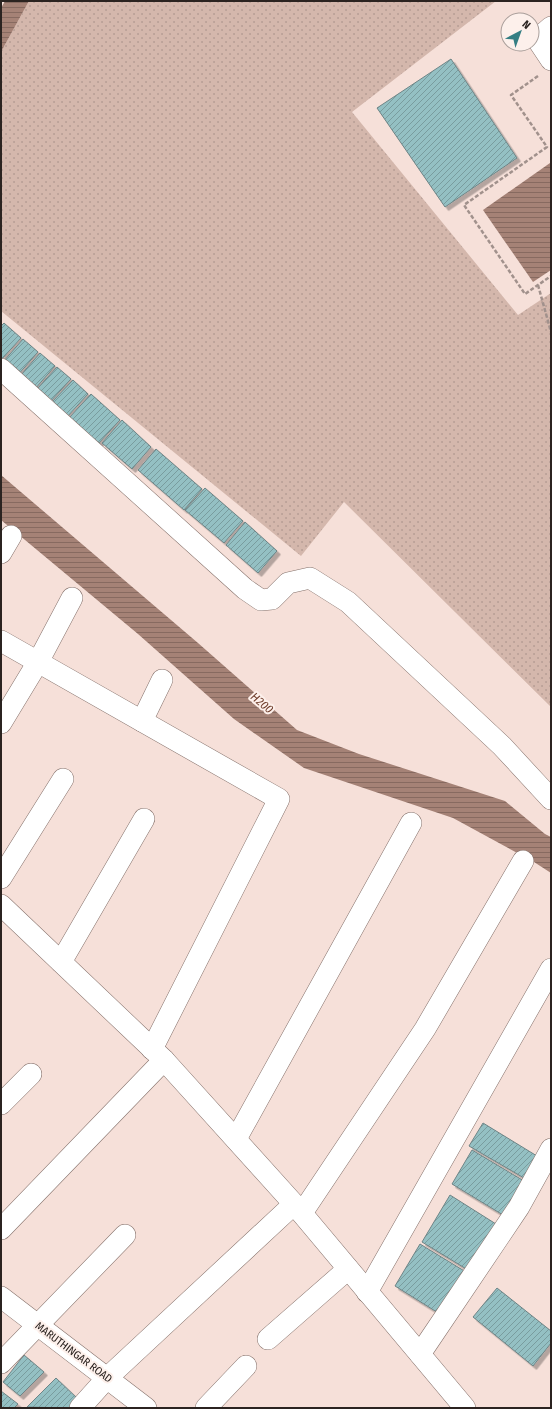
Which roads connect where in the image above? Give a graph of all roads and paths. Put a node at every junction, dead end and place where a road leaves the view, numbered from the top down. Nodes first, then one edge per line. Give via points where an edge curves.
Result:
1 (551, 27) edge
2 (545, 68) edge
3 (551, 276) edge
4 (538, 285) junction
5 (551, 332) edge
6 (1, 369) edge
7 (72, 598) dead end
8 (1, 641) edge
9 (38, 662) junction
10 (162, 680) dead end
11 (142, 721) junction
12 (1, 723) edge
13 (63, 779) dead end
14 (551, 800) edge
15 (144, 819) dead end
16 (411, 823) dead end
17 (523, 861) dead end
18 (1, 878) edge
19 (1, 905) edge
20 (61, 962) junction
21 (551, 969) edge
22 (158, 1054) junction
23 (31, 1074) dead end
24 (1, 1104) edge
25 (236, 1139) junction
26 (551, 1149) edge
27 (298, 1208) junction
28 (1, 1229) edge
29 (125, 1235) dead end
30 (348, 1269) junction
31 (368, 1292) junction
32 (1, 1297) edge
33 (38, 1325) junction
34 (268, 1339) dead end
35 (420, 1354) junction
36 (1, 1363) edge
37 (246, 1366) dead end
38 (107, 1378) junction
39 (80, 1408) edge
40 (146, 1408) edge
41 (206, 1408) edge
42 (465, 1408) edge

1 - 2 street via 537,39
2 - 4 path via 511,95 547,147 464,205 525,294
3 - 4 path
4 - 5 path
6 - 14 street via 261,600 272,599 288,584 310,578 348,602 502,746
7 - 9 street
8 - 9 street
9 - 11 street
9 - 12 street
10 - 11 street
11 - 22 street via 279,800
13 - 18 street
15 - 20 street
16 - 25 street
17 - 27 street via 425,1029
19 - 20 street
20 - 22 street
21 - 31 street
22 - 25 street
22 - 28 street
23 - 24 street
25 - 27 street
26 - 35 street via 519,1207
27 - 30 street
27 - 38 street
29 - 33 street
30 - 31 street
30 - 34 street
31 - 35 street
32 - 33 street, MARUTHINGAR ROAD
33 - 36 street
33 - 38 street, MARUTHINGAR ROAD
35 - 42 street
37 - 41 street
38 - 39 street
38 - 40 street, MARUTHINGAR ROAD

